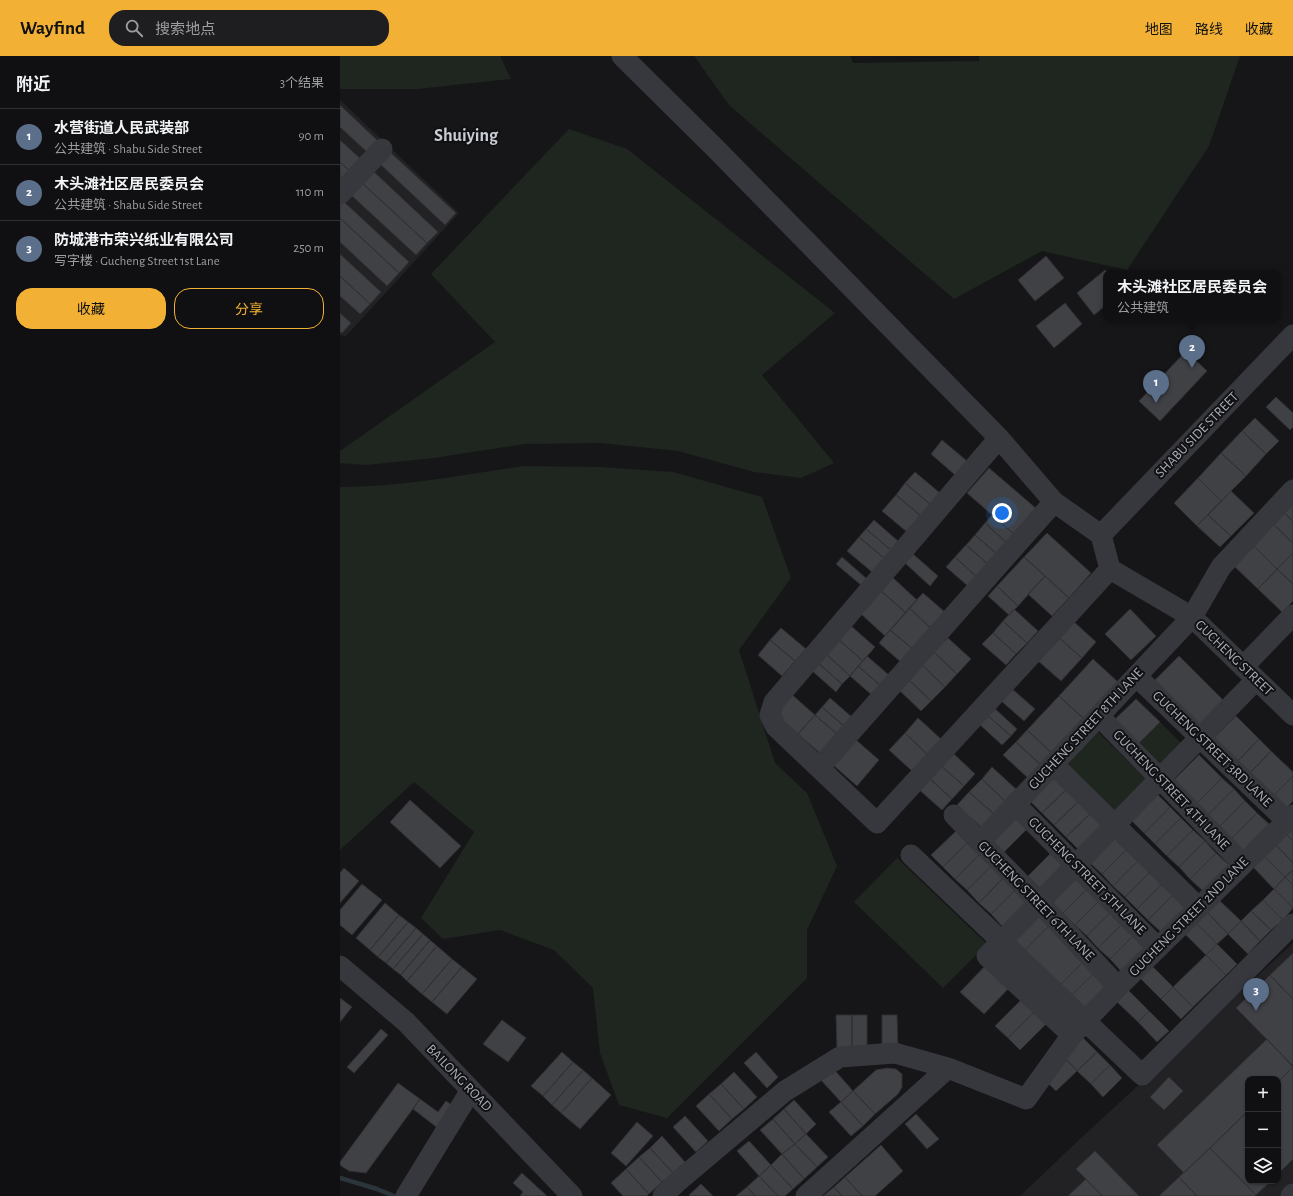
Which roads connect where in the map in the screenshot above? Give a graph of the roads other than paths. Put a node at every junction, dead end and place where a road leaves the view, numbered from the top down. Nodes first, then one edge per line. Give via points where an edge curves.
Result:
1 (622, 56) edge
2 (382, 149) dead end
3 (340, 194) edge
4 (1293, 335) edge
5 (999, 438) junction
6 (1293, 490) edge
7 (1054, 502) junction
8 (1101, 536) junction
9 (1110, 569) junction
10 (1293, 615) edge
11 (1192, 617) junction
12 (1250, 673) junction
13 (1136, 676) junction
14 (1293, 715) edge
15 (1098, 716) junction
16 (1200, 738) junction
17 (1053, 764) junction
18 (819, 768) junction
19 (1160, 778) junction
20 (1015, 804) junction
21 (954, 815) dead end
22 (1290, 818) edge
23 (1115, 824) junction
24 (980, 842) junction
25 (911, 855) dead end
26 (1243, 864) junction
27 (1075, 865) junction
28 (1039, 902) junction
29 (1199, 908) junction
30 (1293, 924) edge
31 (1001, 941) junction
32 (1158, 948) junction
33 (340, 966) edge
34 (1118, 987) junction
35 (1079, 1028) junction
36 (948, 1068) junction
37 (470, 1090) junction
38 (411, 1187) edge
39 (572, 1196) edge
40 (663, 1196) edge
41 (806, 1196) edge

1 - 5 street
2 - 3 street
4 - 8 street, SHABU SIDE STREET
5 - 7 street
5 - 18 street via 774,702 770,714 776,727
6 - 11 street, GUCHENG STREET 8TH LANE via 1221,567
7 - 8 street
7 - 18 street
8 - 9 street
9 - 11 street, GUCHENG STREET
9 - 18 street via 877,823
10 - 12 street
11 - 12 street, GUCHENG STREET
11 - 13 street, GUCHENG STREET 8TH LANE
12 - 14 street, GUCHENG STREET
12 - 16 street
13 - 15 street, GUCHENG STREET 8TH LANE
13 - 16 street, GUCHENG STREET 3RD LANE
15 - 17 street, GUCHENG STREET 8TH LANE
15 - 19 street, GUCHENG STREET 4TH LANE
16 - 19 street
16 - 22 street, GUCHENG STREET 3RD LANE
17 - 20 street, GUCHENG STREET 8TH LANE
17 - 23 street
19 - 23 street
19 - 26 street, GUCHENG STREET 4TH LANE
20 - 24 street, GUCHENG STREET 8TH LANE
20 - 27 street, GUCHENG STREET 5TH LANE
21 - 24 street, GUCHENG STREET 6TH LANE
22 - 26 street, GUCHENG STREET 2ND LANE
23 - 27 street
23 - 29 street
24 - 28 street, GUCHENG STREET 6TH LANE
25 - 31 street
26 - 29 street, GUCHENG STREET 2ND LANE
27 - 28 street
27 - 32 street, GUCHENG STREET 5TH LANE
28 - 31 street
28 - 34 street, GUCHENG STREET 6TH LANE
29 - 32 street, GUCHENG STREET 2ND LANE
30 - 35 street via 1142,1075
31 - 35 street
32 - 34 street, GUCHENG STREET 2ND LANE
33 - 37 street, BAILONG ROAD via 406,1022
34 - 35 street, GUCHENG STREET 2ND LANE
35 - 36 street, GUCHENG STREET 2ND LANE via 1026,1099
36 - 40 street via 894,1053 840,1057 786,1091
36 - 41 street
37 - 38 street
37 - 39 street, BAILONG ROAD

